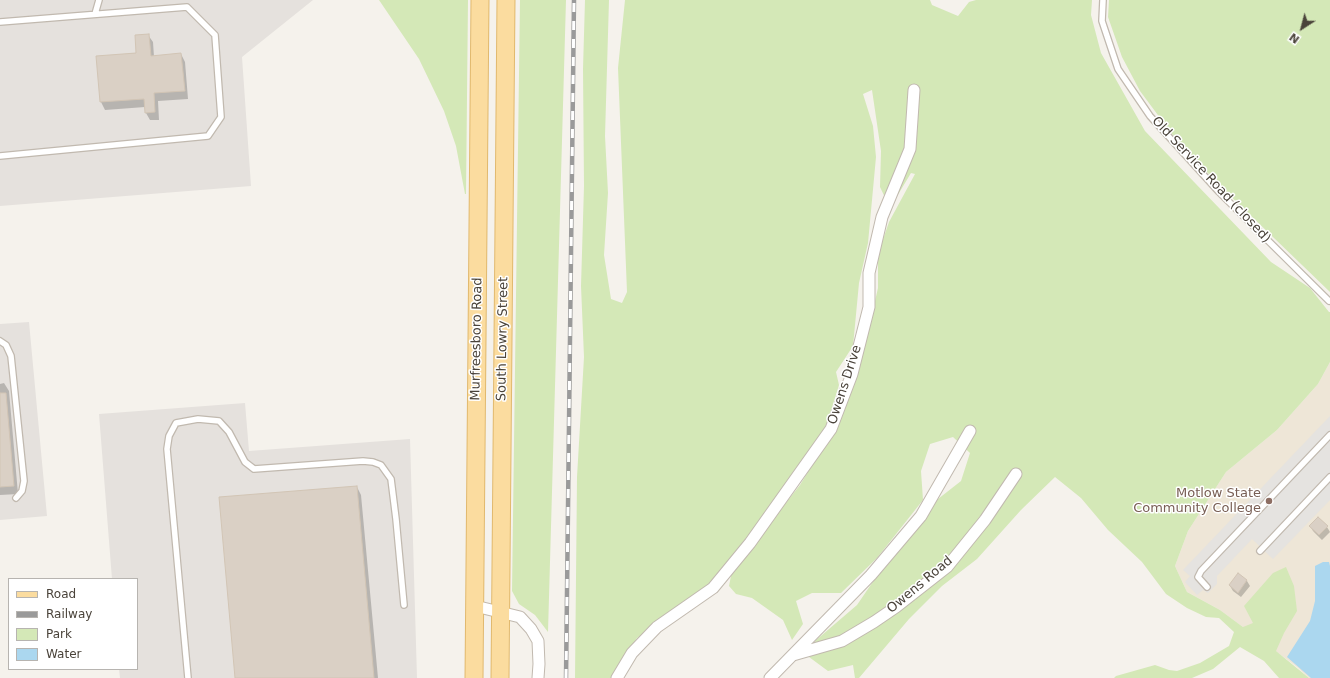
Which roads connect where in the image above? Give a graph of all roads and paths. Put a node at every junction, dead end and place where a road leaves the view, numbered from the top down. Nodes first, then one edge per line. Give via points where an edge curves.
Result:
1 (99, 0) edge
2 (480, 0) edge
3 (506, 0) edge
4 (1103, 0) edge
5 (95, 14) junction
6 (0, 22) edge
7 (914, 90) dead end
8 (0, 156) edge
9 (1329, 301) dead end
10 (0, 341) edge
11 (970, 432) dead end
12 (1330, 435) edge
13 (1016, 474) dead end
14 (1330, 478) edge
15 (16, 498) dead end
16 (1260, 551) dead end
17 (1206, 586) dead end
18 (404, 605) dead end
19 (474, 606) junction
20 (500, 612) junction
21 (792, 655) junction
22 (188, 678) edge
23 (474, 678) edge
24 (500, 678) edge
25 (538, 678) edge
26 (617, 678) edge
27 (770, 678) edge

1 - 5 lane
2 - 19 main road, Murfreesboro Road
3 - 20 main road, South Lowry Street
4 - 9 lane, Old Service Road (closed) via 1102,21 1118,69 1150,116 1219,192
5 - 6 lane
5 - 8 lane via 187,7 215,35 221,117 208,136
7 - 26 street, Owens Drive via 910,148 882,217 869,272 869,307 852,374 831,430 750,544 713,588 657,628 632,653
10 - 15 lane via 6,345 11,356 24,481 22,491
11 - 21 street via 921,516 871,576
12 - 17 lane via 1201,571 1198,577
13 - 21 street, Owens Road via 985,520 941,572 896,607 842,642
14 - 16 lane
18 - 22 lane via 391,480 381,465 364,461 254,469 245,462 229,432 219,421 198,419 176,423 169,436 167,449
19 - 20 street
19 - 23 main road, Murfreesboro Road
20 - 24 main road, South Lowry Street
20 - 25 street via 520,617 538,641
21 - 27 street

